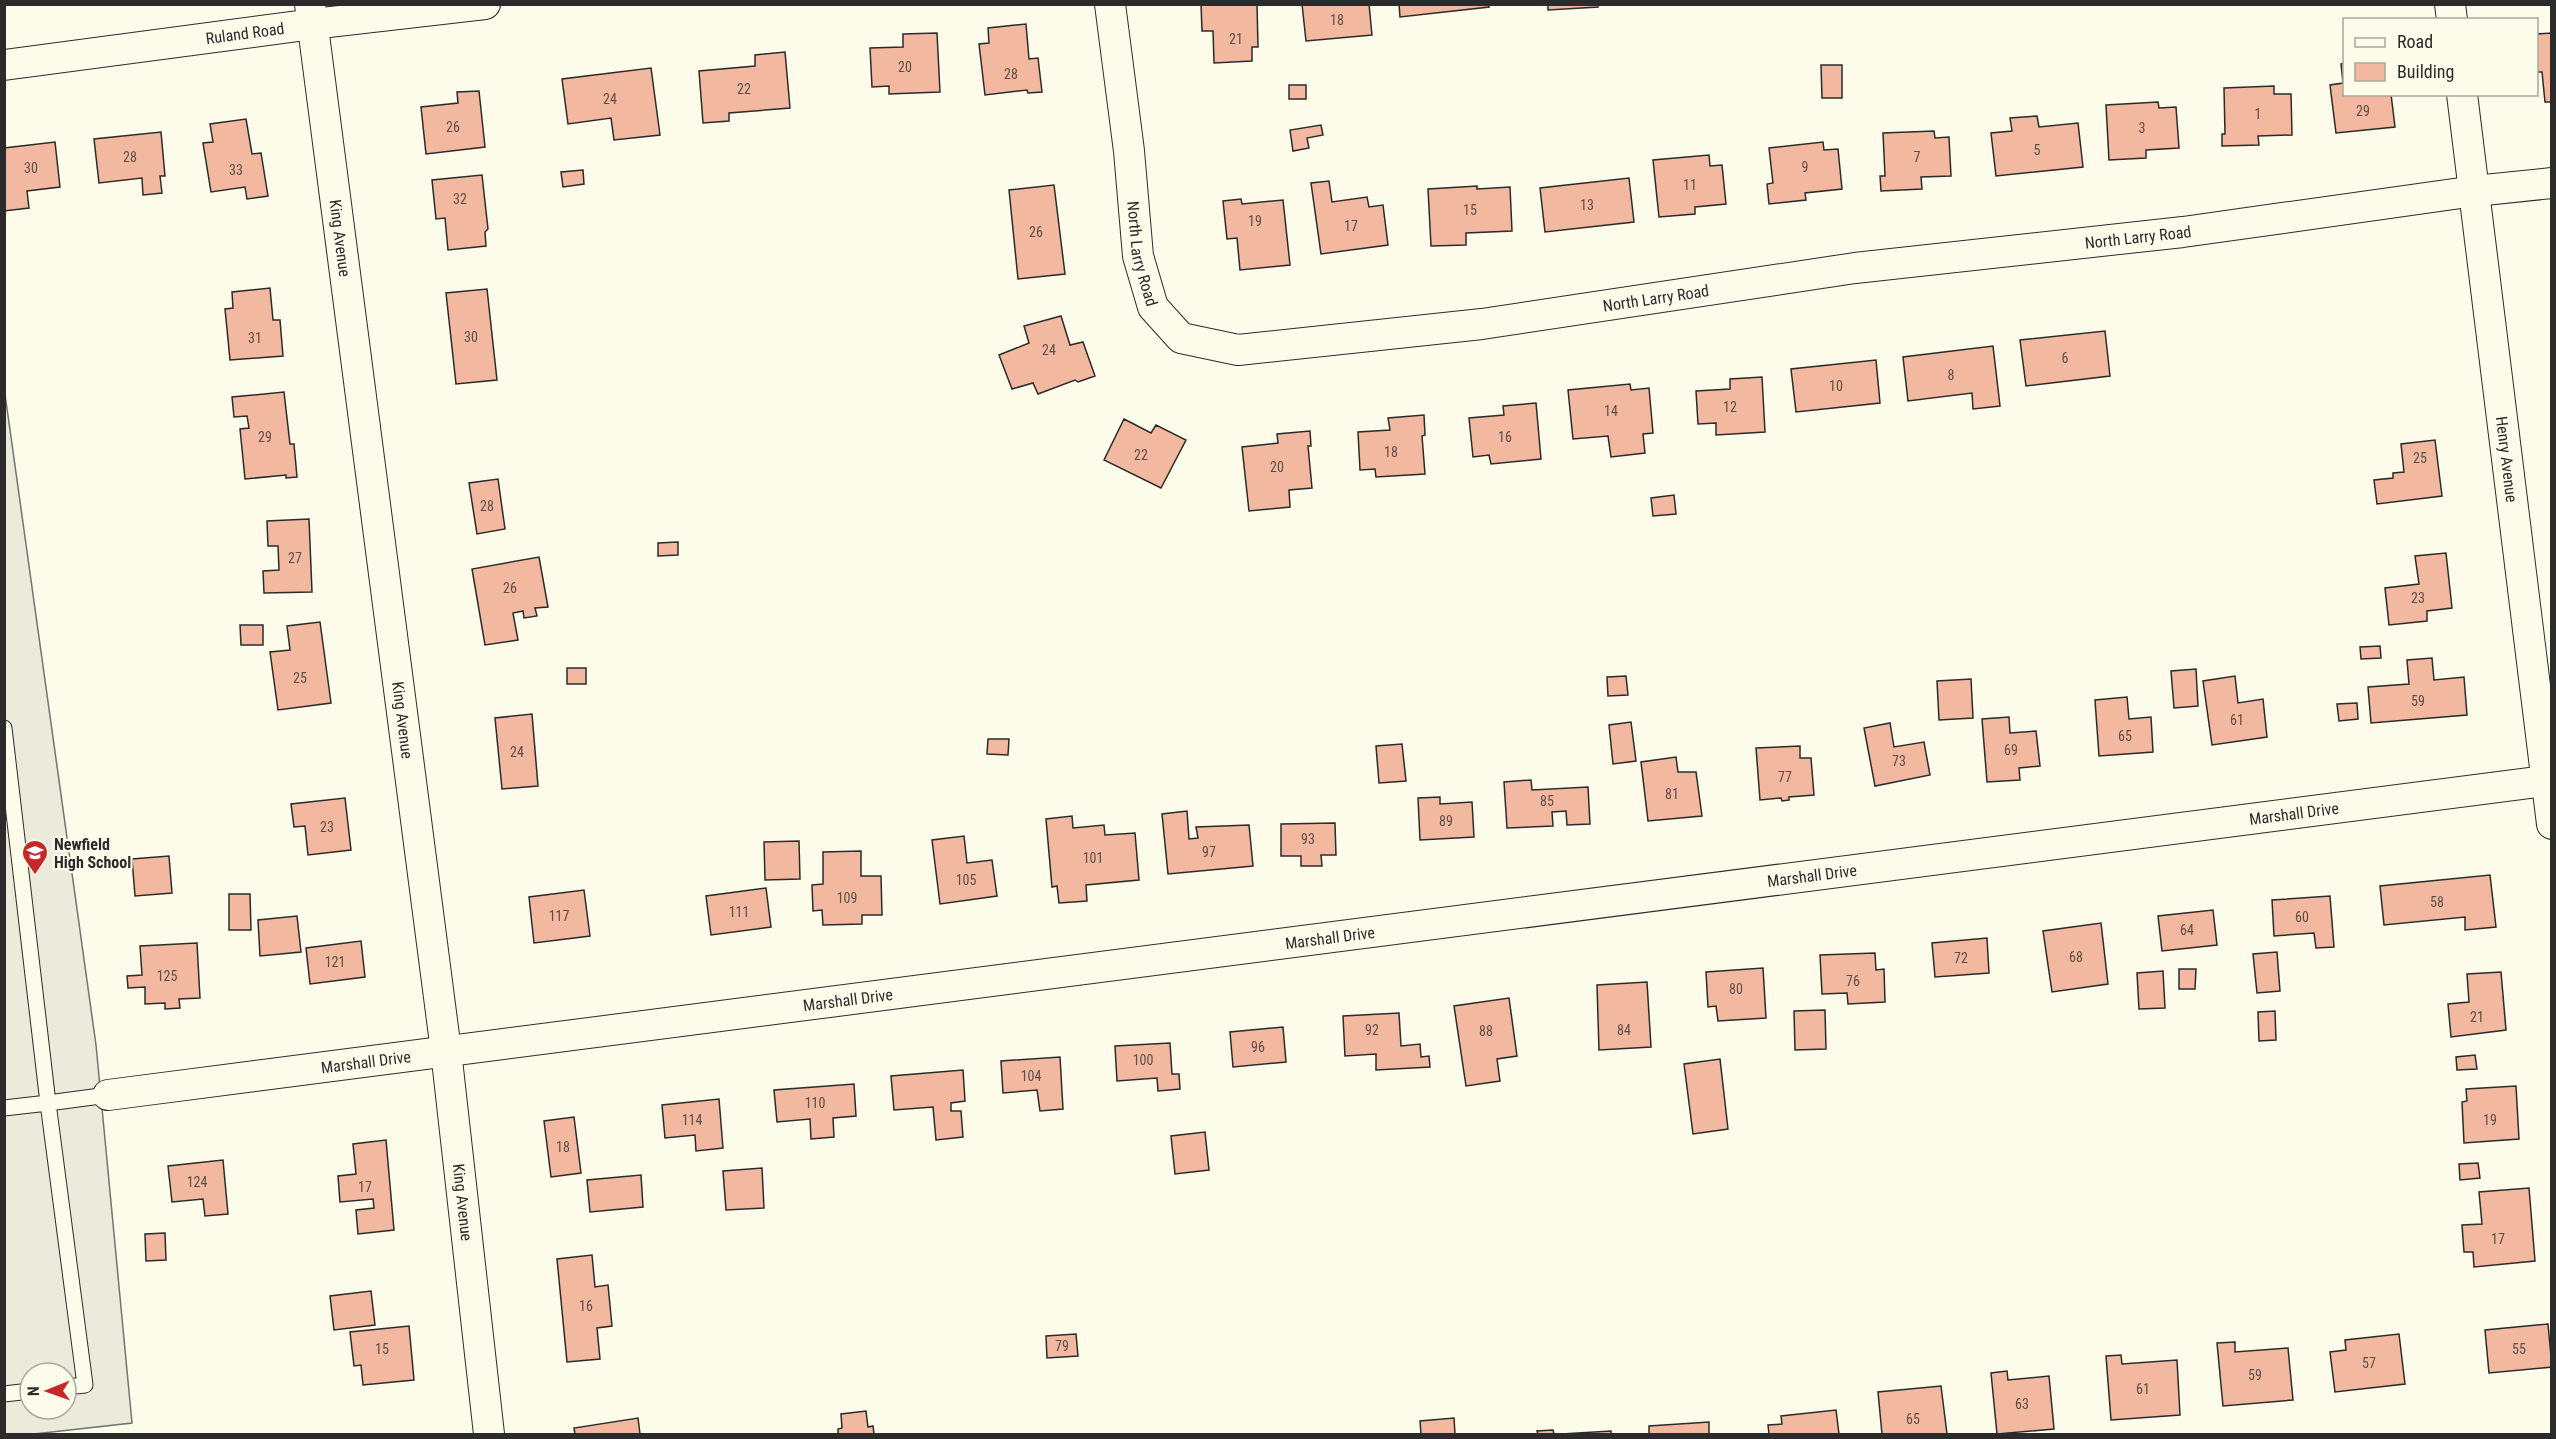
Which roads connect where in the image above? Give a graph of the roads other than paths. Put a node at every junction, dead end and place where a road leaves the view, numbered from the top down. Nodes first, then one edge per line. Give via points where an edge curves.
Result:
1 (485, 4) edge
2 (1110, 4) edge
3 (311, 14) edge
4 (4, 65) edge
5 (2462, 96) edge
6 (2552, 183) edge
7 (2475, 191) junction
8 (4, 728) edge
9 (2549, 780) edge
10 (2552, 824) edge
11 (446, 1051) junction
12 (108, 1095) joint
13 (48, 1103) junction
14 (4, 1108) edge
15 (78, 1386) edge
16 (489, 1434) edge

1 - 3 street, Ruland Road
2 - 7 street, North Larry Road via 1138,256 1153,307 1181,338 1238,350 1482,324 1855,268 2183,232
3 - 4 street, Ruland Road
3 - 11 street, King Avenue
5 - 7 street, Henry Avenue
6 - 7 street, North Larry Road
7 - 9 street, Henry Avenue
8 - 13 lane
9 - 10 street, Henry Avenue
9 - 11 street, Marshall Drive
11 - 12 street, Marshall Drive
11 - 16 street, King Avenue
12 - 13 lane
13 - 14 lane
13 - 15 lane via 85,1385

